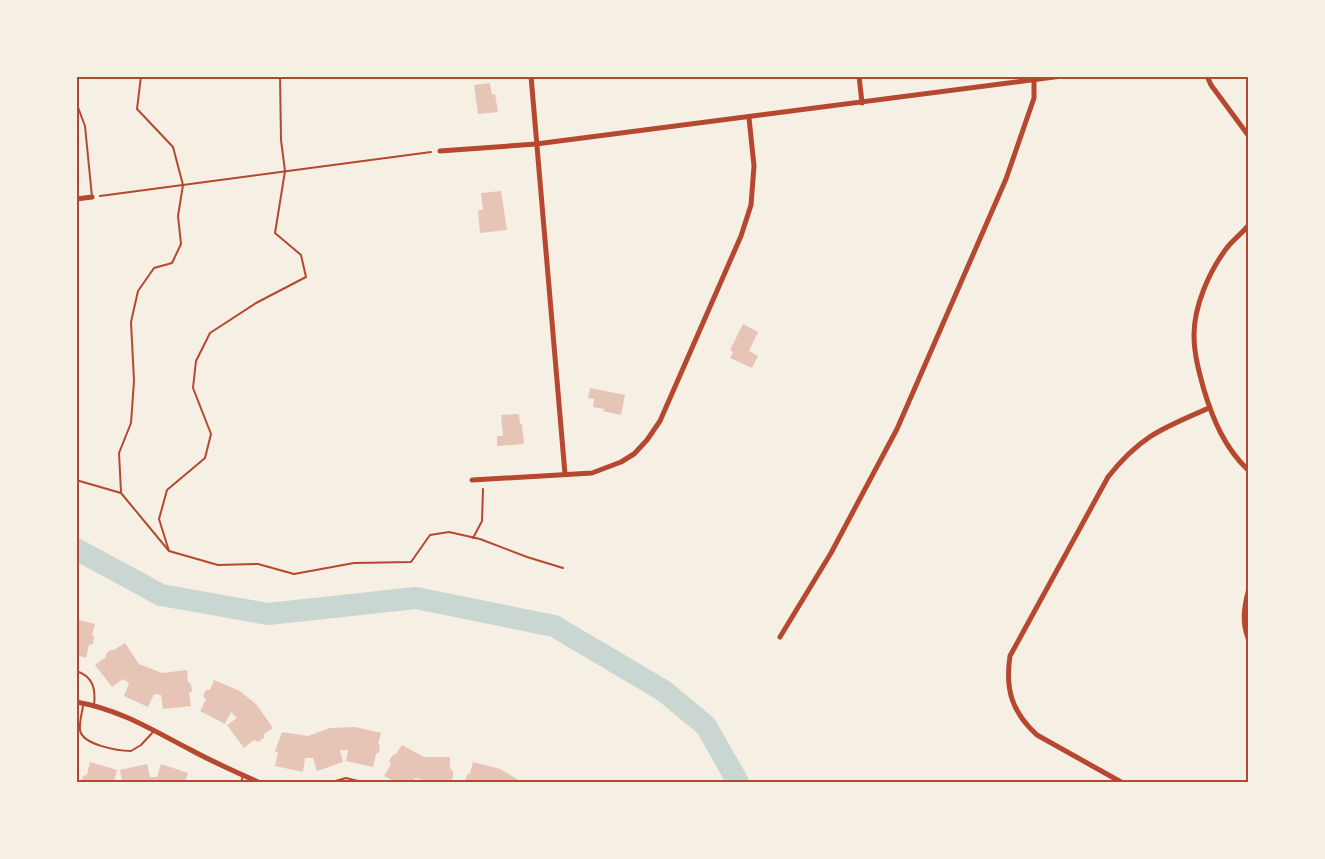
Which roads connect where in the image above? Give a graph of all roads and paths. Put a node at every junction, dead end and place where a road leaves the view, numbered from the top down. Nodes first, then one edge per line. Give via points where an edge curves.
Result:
1 (141, 76) edge
2 (280, 76) edge
3 (531, 76) edge
4 (859, 76) edge
5 (1062, 76) edge
6 (1207, 76) edge
7 (1034, 81) junction
8 (76, 102) edge
9 (862, 103) junction
10 (749, 118) junction
11 (1248, 135) edge
12 (536, 144) junction
13 (440, 151) joint
14 (285, 171) junction
15 (183, 185) junction
16 (92, 197) junction
17 (76, 199) edge
18 (1248, 226) edge
19 (1209, 408) junction
20 (1248, 470) edge
21 (565, 474) junction
22 (76, 480) edge
23 (472, 480) dead end
24 (484, 480) junction
25 (121, 494) junction
26 (473, 537) junction
27 (169, 551) junction
28 (563, 568) dead end
29 (1248, 591) edge
30 (780, 637) dead end
31 (1248, 638) edge
32 (76, 670) edge
33 (76, 702) edge
34 (84, 703) junction
35 (94, 705) junction
36 (154, 731) junction
37 (243, 776) junction
38 (241, 783) edge
39 (258, 783) edge
40 (332, 783) edge
41 (362, 783) edge
42 (1121, 783) edge

1 - 15 path via 137,109 173,147
2 - 14 path
3 - 12 street
4 - 9 street
5 - 7 street
6 - 11 street
7 - 9 street
7 - 30 street via 1035,98 1006,179 897,429 831,553
8 - 16 lane via 85,126
9 - 10 street
10 - 12 street
10 - 21 street via 754,166 751,205 660,421 634,454 621,462 592,473
12 - 13 street
12 - 21 street
13 - 14 path
14 - 15 path
14 - 27 path via 275,233 301,255 306,277 210,333 196,361 193,388 211,434 205,458 167,490 159,519
15 - 16 path
15 - 25 path via 178,216 181,244 172,263 154,268 138,291 131,322 134,381 131,423 118,453
16 - 17 street
18 - 19 street via 1213,268 1197,312 1196,358
19 - 20 street via 1227,446
19 - 42 street via 1148,436 1124,457 1108,477 1010,656 1007,676 1015,708 1027,725 1037,735
21 - 24 street
22 - 25 path
23 - 24 street
24 - 26 path via 482,521
25 - 27 path
26 - 27 path via 449,532 430,535 411,562 354,562 294,574 258,564 218,565
26 - 28 path
29 - 31 street via 1244,615
32 - 35 lane via 90,678 95,691
33 - 34 street
34 - 35 street
34 - 36 lane via 80,729 92,743 131,751
35 - 36 street
36 - 37 street
37 - 38 lane
37 - 39 street
40 - 41 lane via 346,778

